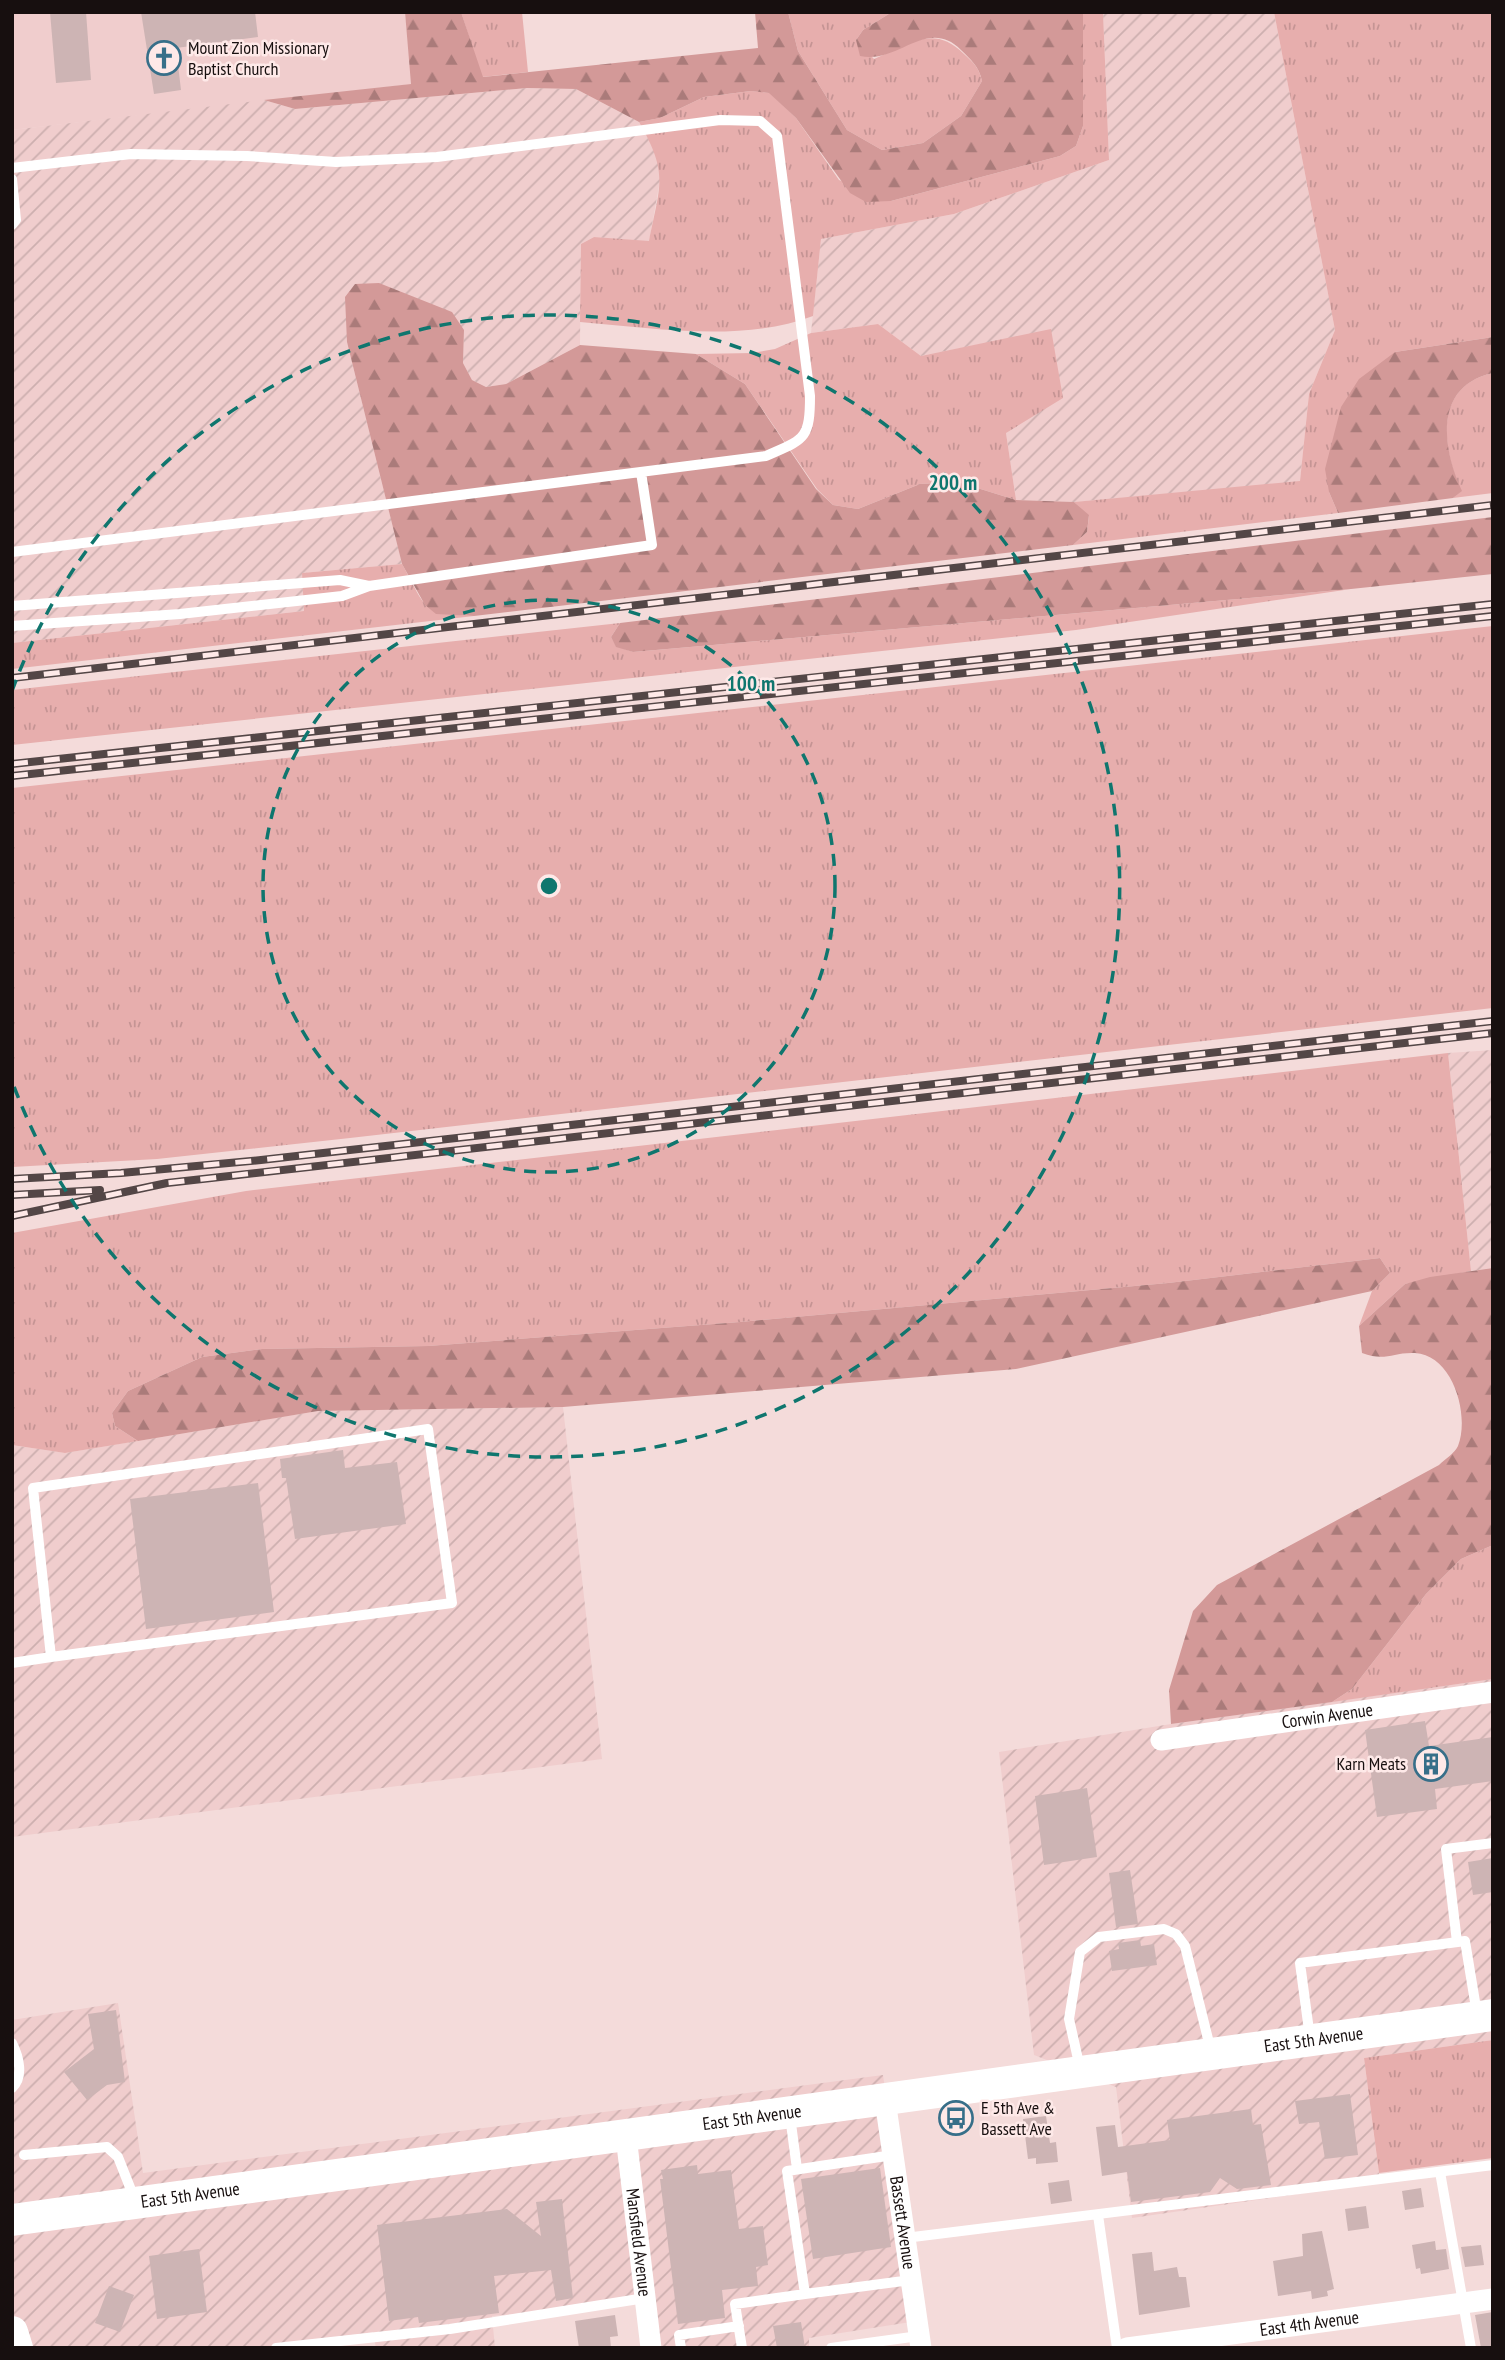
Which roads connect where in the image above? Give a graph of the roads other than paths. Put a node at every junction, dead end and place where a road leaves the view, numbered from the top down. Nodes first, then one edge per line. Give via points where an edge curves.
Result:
1 (12, 168) edge
2 (12, 179) edge
3 (12, 225) edge
4 (641, 472) junction
5 (12, 552) edge
6 (369, 586) junction
7 (12, 606) edge
8 (12, 626) edge
9 (51, 1657) junction
10 (12, 1663) edge
11 (1493, 1692) edge
12 (1161, 1740) dead end
13 (1493, 1843) edge
14 (1457, 1942) junction
15 (1485, 2016) edge
16 (1310, 2040) junction
17 (12, 2043) edge
18 (1212, 2054) junction
19 (1082, 2072) junction
20 (12, 2088) edge
21 (885, 2100) junction
22 (789, 2113) junction
23 (626, 2136) junction
24 (24, 2155) dead end
25 (893, 2155) junction
26 (1493, 2165) edge
27 (797, 2169) junction
28 (1440, 2172) junction
29 (136, 2203) junction
30 (1098, 2214) junction
31 (12, 2220) edge
32 (905, 2238) junction
33 (911, 2280) junction
34 (805, 2294) junction
35 (645, 2298) junction
36 (1493, 2299) edge
37 (1463, 2303) junction
38 (739, 2326) junction
39 (12, 2332) edge
40 (920, 2342) edge
41 (16, 2348) edge
42 (275, 2348) edge
43 (651, 2348) edge
44 (681, 2348) edge
45 (742, 2348) edge
46 (831, 2348) edge
47 (1117, 2348) edge
48 (1127, 2348) edge
49 (1471, 2348) edge

1 - 4 lane via 131,154 337,162 437,157 720,120 760,121 777,136 810,426 799,442 766,456
2 - 3 lane via 16,220
4 - 5 lane
4 - 6 lane via 652,545
6 - 7 lane via 340,580
6 - 8 lane via 342,596
9 - 9 lane via 452,1603 428,1429 33,1489
9 - 10 lane
11 - 12 street, Corwin Avenue
13 - 14 lane via 1446,1849
14 - 15 lane via 1465,1941
14 - 16 lane via 1300,1963
15 - 16 main road, East 5th Avenue
16 - 18 main road, East 5th Avenue
17 - 20 lane via 20,2075
18 - 19 main road, East 5th Avenue
18 - 19 lane via 1193,1969 1176,1934 1164,1929 1099,1937 1080,1952 1073,1982 1069,2018
19 - 21 main road, East 5th Avenue
21 - 22 main road, East 5th Avenue
21 - 25 street, Bassett Avenue
22 - 23 main road, East 5th Avenue
22 - 27 lane
23 - 29 main road, East 5th Avenue
23 - 35 street, Mansfield Avenue
24 - 29 lane via 107,2147 118,2157
25 - 27 lane
25 - 32 street, Bassett Avenue
26 - 28 lane
27 - 34 lane via 786,2171
28 - 30 lane
28 - 37 lane
29 - 31 main road, East 5th Avenue
30 - 32 lane
30 - 47 lane
32 - 33 street, Bassett Avenue
33 - 34 lane
33 - 40 street, Bassett Avenue
34 - 38 lane via 735,2304
35 - 42 lane via 450,2329
35 - 43 street, Mansfield Avenue
36 - 37 street, East 4th Avenue
37 - 48 street, East 4th Avenue
37 - 49 lane
38 - 44 lane via 679,2335
38 - 45 lane
39 - 41 main road
40 - 46 lane

